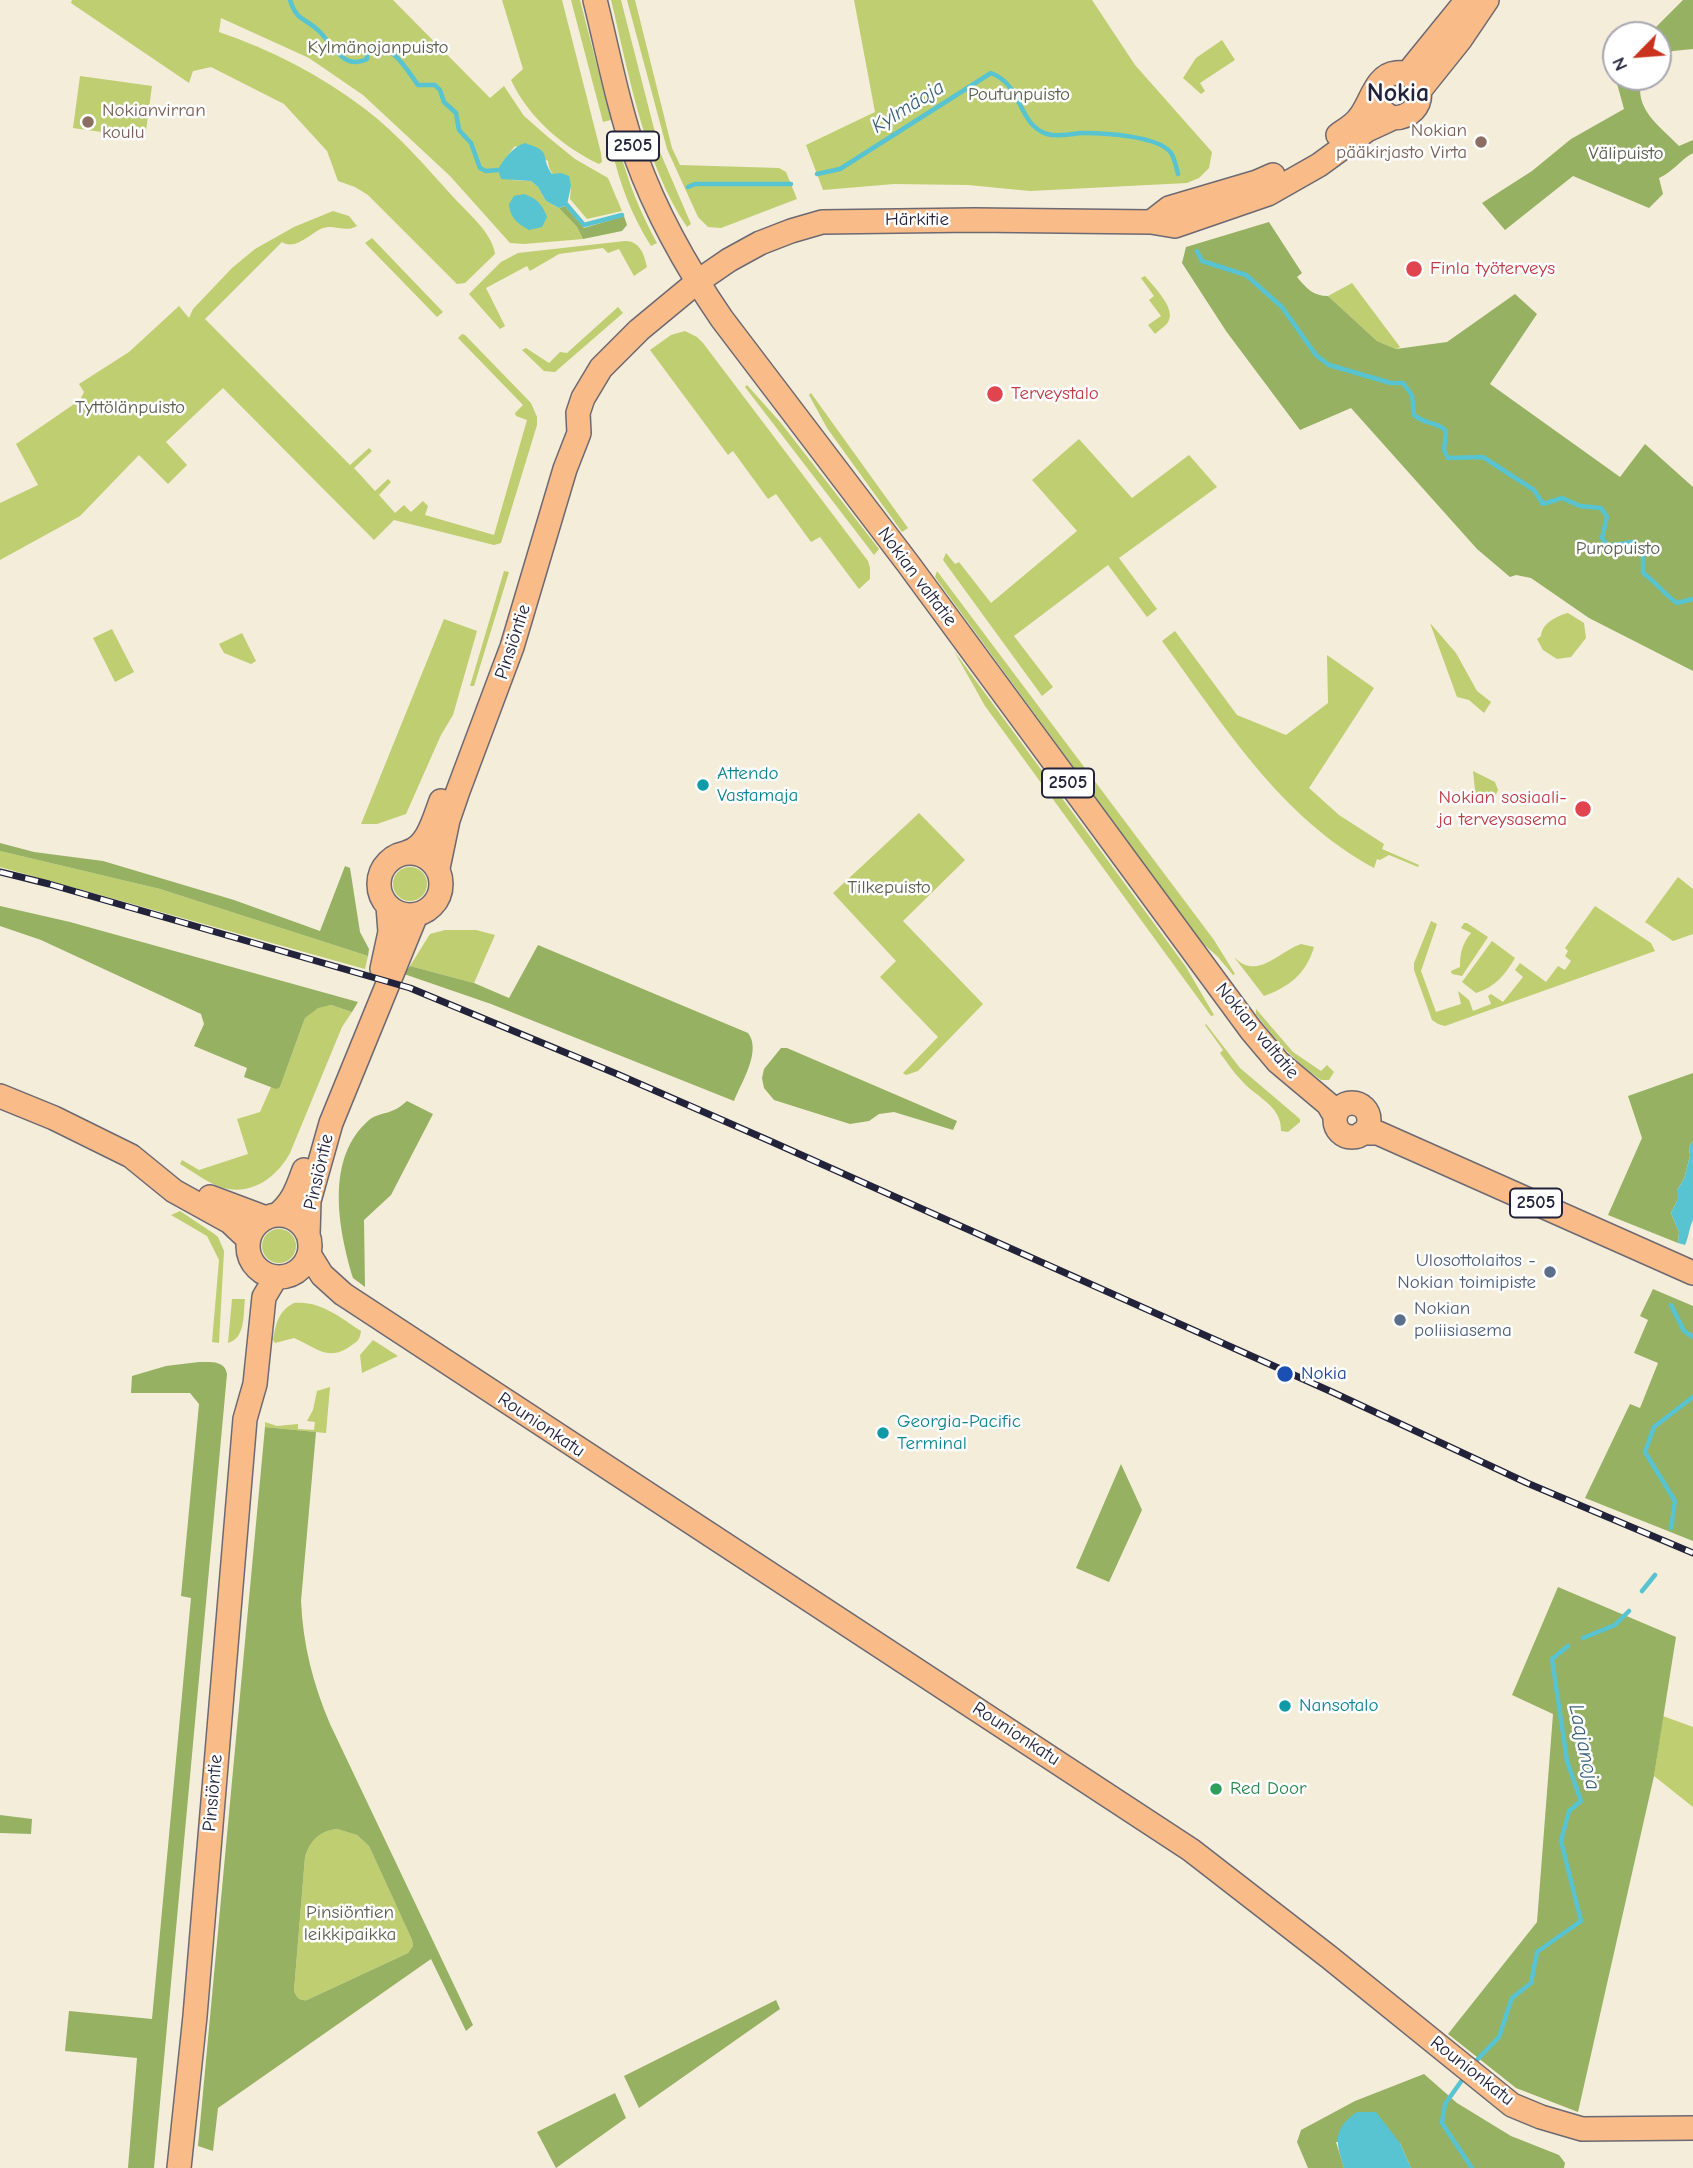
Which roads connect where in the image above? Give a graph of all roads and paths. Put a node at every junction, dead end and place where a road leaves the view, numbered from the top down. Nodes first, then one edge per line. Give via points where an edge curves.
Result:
1 (595, 0) edge
2 (1467, 0) edge
3 (1487, 0) edge
4 (1413, 82) junction
5 (1376, 91) junction
6 (1393, 117) junction
7 (1151, 222) junction
8 (697, 282) junction
9 (578, 413) junction
10 (408, 852) junction
11 (438, 868) junction
12 (388, 906) junction
13 (416, 915) junction
14 (0, 1096) edge
15 (156, 1174) junction
16 (271, 1216) junction
17 (248, 1239) junction
18 (309, 1245) junction
19 (253, 1263) junction
20 (1693, 1273) edge
21 (283, 1276) junction
22 (343, 1294) junction
23 (245, 1419) junction
24 (1693, 2128) edge
25 (179, 2168) edge

1 - 8 main road, Nokian valtatie / 2505 via 636,156
2 - 4 main road
3 - 4 main road via 1460,40
4 - 5 main road via 1393,73 1381,79
4 - 6 main road via 1419,104 1405,116
5 - 6 main road via 1378,106
5 - 7 main road via 1358,120 1305,157 1257,182 1169,208
6 - 7 main road, Härkitie via 1268,194 1175,226
7 - 8 main road, Härkitie via 822,222 760,243
8 - 9 main road, Pinsiöntie via 613,354 591,383
8 - 20 main road, Nokian valtatie / 2505 via 1278,1062 1335,1109 1356,1103 1363,1108 1370,1128
9 - 10 main road, Pinsiöntie via 567,427 553,463 486,682 440,803 425,839
9 - 11 main road, Pinsiöntie via 579,433 512,647 448,820
10 - 11 main road via 424,855
10 - 12 main road via 391,859 380,875 380,892
11 - 13 main road via 440,895 429,909
12 - 13 main road
12 - 16 main road, Pinsiöntie via 385,961 295,1196
13 - 18 main road, Pinsiöntie via 331,1123 309,1201
14 - 15 main road via 100,1140
15 - 16 main road via 181,1179 206,1195
15 - 17 main road
16 - 17 main road via 258,1223
16 - 18 main road via 296,1220
17 - 19 main road
18 - 21 main road via 298,1271
18 - 22 main road, Rounionkatu via 322,1275
19 - 21 main road via 259,1270
19 - 23 main road, Pinsiöntie via 241,1385
21 - 22 main road, Rounionkatu
21 - 23 main road, Pinsiöntie via 264,1297 255,1384
22 - 24 main road, Rounionkatu via 1191,1850 1512,2105 1582,2129
23 - 25 main road, Pinsiöntie

